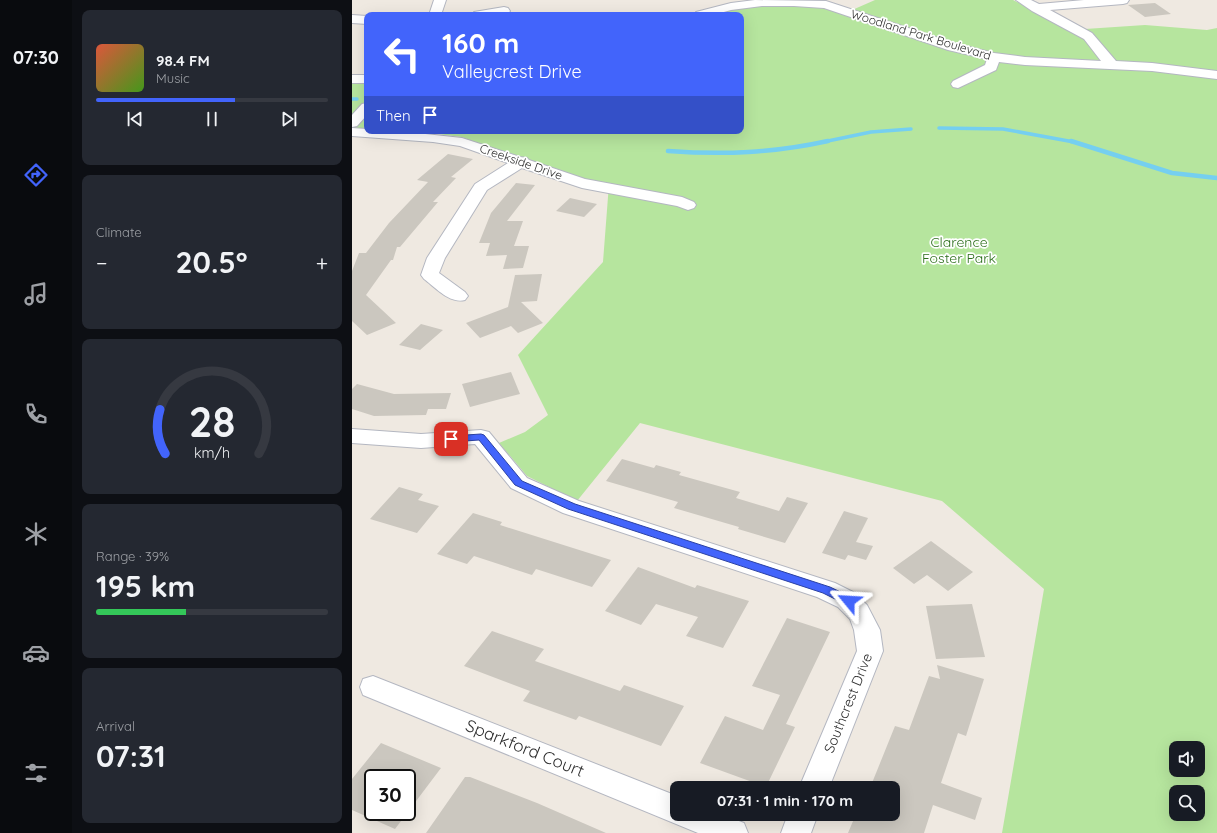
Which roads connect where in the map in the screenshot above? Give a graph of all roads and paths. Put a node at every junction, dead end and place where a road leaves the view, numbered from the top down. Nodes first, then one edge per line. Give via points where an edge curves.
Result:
1 (440, 0) edge
2 (1022, 0) edge
3 (1123, 0) edge
4 (740, 2) edge
5 (856, 4) dead end
6 (1036, 8) junction
7 (842, 10) junction
8 (504, 11) dead end
9 (436, 12) edge
10 (498, 12) edge
11 (710, 12) edge
12 (352, 19) edge
13 (364, 20) edge
14 (994, 57) junction
15 (1111, 64) junction
16 (1217, 75) edge
17 (352, 79) edge
18 (364, 80) edge
19 (958, 84) dead end
20 (364, 110) edge
21 (352, 123) edge
22 (352, 132) edge
23 (364, 133) edge
24 (379, 134) edge
25 (522, 161) junction
26 (688, 205) dead end
27 (459, 296) dead end
28 (352, 436) edge
29 (373, 687) dead end
30 (817, 781) edge
31 (670, 807) edge
32 (703, 821) edge
33 (800, 821) edge
34 (733, 833) edge
35 (796, 833) edge

1 - 9 street
2 - 6 street
3 - 6 street
4 - 7 street, Woodland Park Boulevard via 788,0 826,5
4 - 11 street, Woodland Park Boulevard
5 - 7 street
6 - 15 street via 1088,36
7 - 14 street, Woodland Park Boulevard via 953,47
8 - 10 street
12 - 13 street
14 - 15 street, Woodland Park Boulevard via 1025,61
14 - 19 street via 990,66
15 - 16 street, Woodland Park Boulevard
17 - 18 street
20 - 21 street
22 - 23 street, Creekside Drive
24 - 25 street, Creekside Drive via 462,142
25 - 26 street, Creekside Drive via 582,183
25 - 27 street via 481,187 436,258 430,275
28 - 30 street, Southcrest Drive via 421,441 481,437 519,483 565,504 826,590 849,601 863,619 870,635 870,650
29 - 31 street, Sparkford Court
32 - 34 street
33 - 35 street

